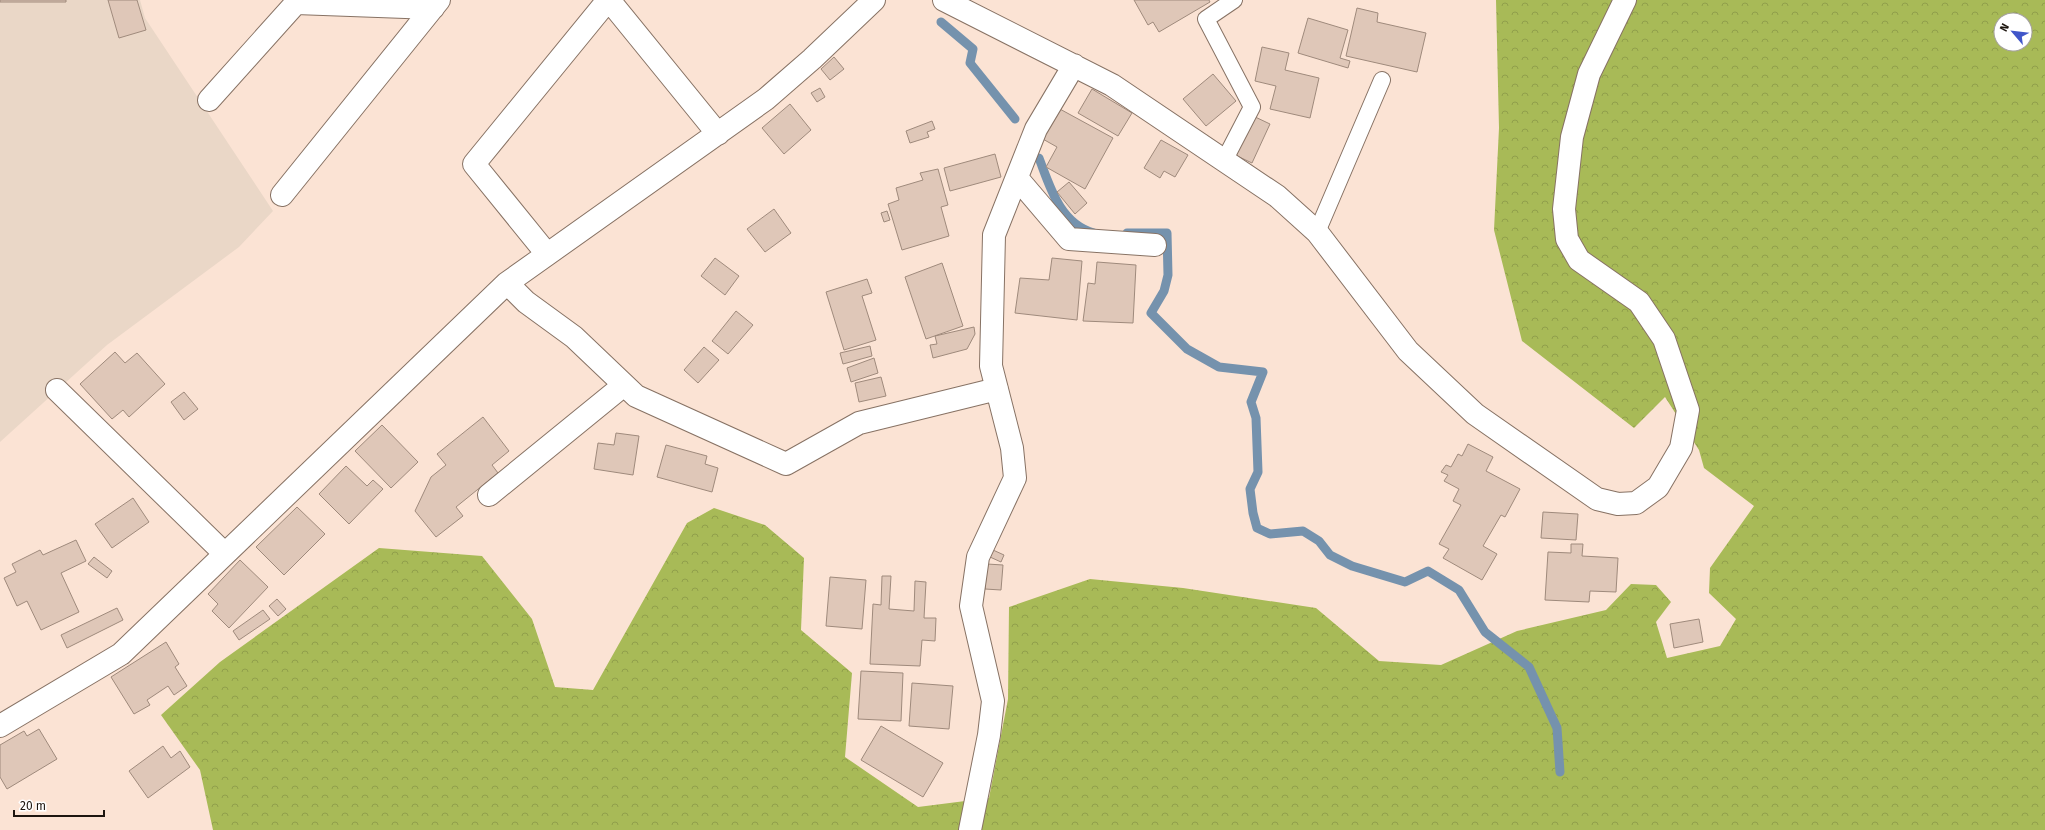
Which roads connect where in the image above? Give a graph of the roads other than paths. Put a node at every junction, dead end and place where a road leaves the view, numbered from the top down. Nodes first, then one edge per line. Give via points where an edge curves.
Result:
1 (608, 0) edge
2 (874, 0) edge
3 (944, 0) edge
4 (1234, 0) edge
5 (1625, 0) edge
6 (436, 4) edge
7 (1074, 65) junction
8 (1382, 80) dead end
9 (209, 100) dead end
10 (718, 134) junction
11 (1224, 161) junction
12 (1017, 178) junction
13 (282, 195) dead end
14 (1317, 232) junction
15 (1155, 245) dead end
16 (547, 254) junction
17 (506, 282) junction
18 (624, 385) junction
19 (997, 389) junction
20 (57, 390) dead end
21 (489, 494) dead end
22 (225, 554) junction
23 (0, 726) edge
24 (970, 830) edge

1 - 10 street
1 - 16 street via 474,164
2 - 10 street via 766,99
3 - 7 street
4 - 11 lane via 1206,19 1252,107
5 - 14 street via 1589,74 1572,137 1564,210 1568,239 1579,260 1639,302 1664,340 1686,402 1688,410 1681,448 1658,487 1636,502 1618,504 1597,499 1475,414 1408,351
6 - 9 street via 296,3
6 - 13 street
7 - 11 street via 1112,85
7 - 12 street via 1036,129
8 - 14 lane
10 - 16 street
11 - 14 street via 1277,196
12 - 15 street via 1069,240
12 - 19 street via 994,236 991,366
16 - 17 street
17 - 18 street via 526,302 574,337
17 - 22 street
18 - 19 street via 636,396 786,464 859,423
18 - 21 street
19 - 24 street via 1012,448 1015,478 978,557 971,606 993,701 989,735
20 - 22 street
22 - 23 street via 121,654

